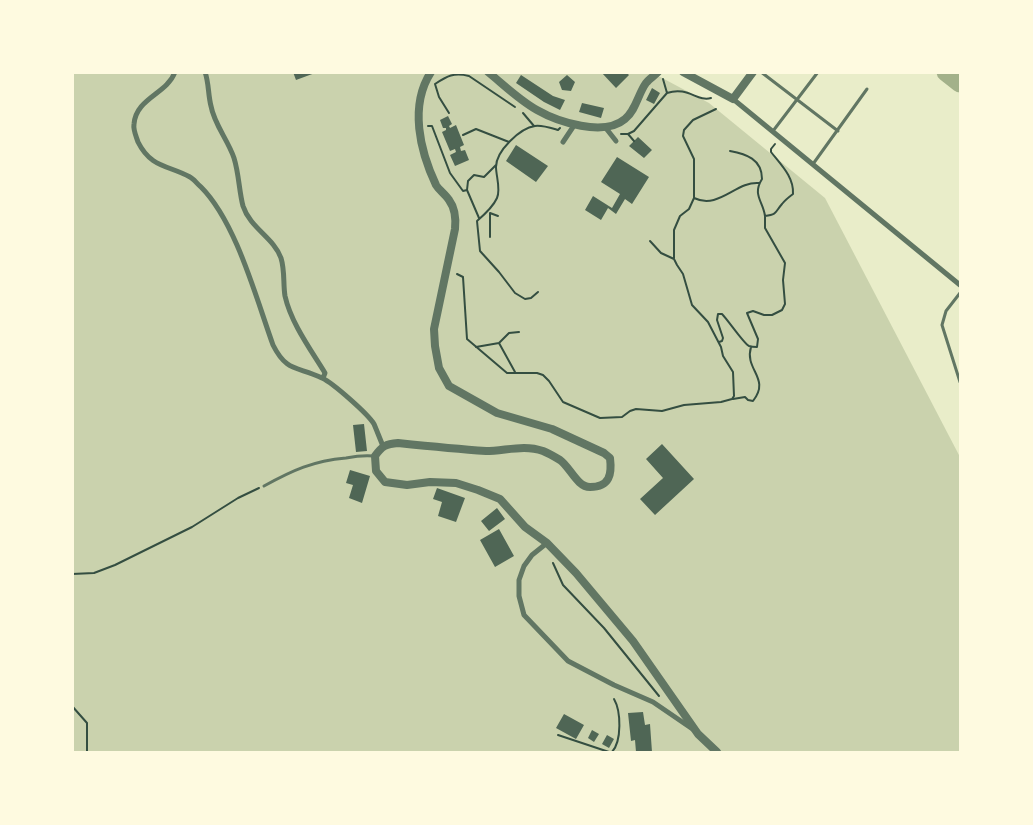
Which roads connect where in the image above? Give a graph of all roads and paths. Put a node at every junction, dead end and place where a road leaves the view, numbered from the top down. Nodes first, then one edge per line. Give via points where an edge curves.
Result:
1 (175, 72) edge
2 (205, 72) edge
3 (488, 72) edge
4 (659, 72) edge
5 (683, 72) edge
6 (753, 72) edge
7 (761, 72) edge
8 (818, 72) edge
9 (432, 75) edge
10 (435, 84) junction
11 (868, 89) dead end
12 (667, 93) junction
13 (723, 94) junction
14 (657, 98) dead end
15 (733, 99) junction
16 (797, 100) junction
17 (660, 101) junction
18 (716, 110) dead end
19 (449, 113) dead end
20 (572, 123) junction
21 (419, 125) junction
22 (534, 126) junction
23 (838, 130) junction
24 (607, 131) junction
25 (773, 132) junction
26 (628, 134) junction
27 (463, 135) dead end
28 (780, 138) junction
29 (616, 140) dead end
30 (634, 141) dead end
31 (509, 142) junction
32 (563, 142) dead end
33 (730, 151) dead end
34 (813, 164) junction
35 (496, 165) junction
36 (759, 183) junction
37 (467, 190) junction
38 (694, 198) junction
39 (489, 212) junction
40 (498, 216) dead end
41 (765, 216) junction
42 (480, 219) junction
43 (490, 237) dead end
44 (650, 241) dead end
45 (674, 259) junction
46 (457, 274) dead end
47 (960, 285) edge
48 (538, 292) dead end
49 (960, 293) edge
50 (519, 332) dead end
51 (719, 342) junction
52 (499, 343) junction
53 (474, 347) junction
54 (751, 347) junction
55 (515, 372) junction
56 (323, 378) junction
57 (960, 382) edge
58 (732, 399) junction
59 (383, 446) junction
60 (375, 456) junction
61 (264, 486) joint
62 (547, 543) junction
63 (553, 562) dead end
64 (72, 574) edge
65 (659, 696) dead end
66 (614, 699) dead end
67 (72, 706) edge
68 (698, 734) junction
69 (558, 735) dead end
70 (87, 752) edge
71 (611, 752) edge
72 (717, 752) edge

1 - 56 street via 173,80 139,108 134,123 141,148 161,166 191,178 205,192 235,240 279,358 291,367
2 - 56 street via 214,118 234,158 243,207 280,257 290,312 325,373
3 - 20 street via 537,110
4 - 12 path
4 - 24 street via 647,82 625,119
5 - 13 street
6 - 15 street
7 - 16 lane
8 - 16 lane
9 - 10 path
9 - 21 street via 423,84
10 - 19 path
10 - 22 path via 448,75 469,76 524,114
11 - 23 lane
12 - 13 path via 683,91 708,99
12 - 17 path
13 - 15 street
14 - 17 path
15 - 25 street
16 - 23 lane
16 - 25 lane
17 - 26 path
18 - 38 path via 693,120 684,130 683,136 694,159
20 - 22 path via 558,130
20 - 24 street
20 - 32 street
21 - 37 path via 432,126 450,173 463,191
21 - 59 street via 420,140 437,186 450,201 456,218 434,329 439,368 450,386 497,413 552,429 604,453 610,458 611,470 608,480 589,487 580,483 561,461 542,451 525,448 488,451 398,443
22 - 31 path
23 - 34 lane
24 - 26 path
24 - 29 street
25 - 28 street
26 - 30 path
27 - 31 path via 476,129
28 - 34 street
28 - 41 path via 771,152 792,182 793,194 775,214
31 - 35 path
33 - 36 path via 747,154 756,162 762,174
34 - 47 street
35 - 37 path via 484,177 474,175 470,178
35 - 39 path via 498,197
36 - 38 path via 720,198 700,201
36 - 41 path via 757,195
37 - 42 path
38 - 45 path via 674,230
39 - 40 path
39 - 42 path
39 - 43 path
41 - 54 path via 765,228 785,263 785,304 782,310 772,315 747,313 758,340 757,347
42 - 48 path via 477,221 480,251 515,293 525,299
44 - 45 path via 661,253
45 - 51 path via 692,304 708,322
46 - 53 path via 462,277 466,337
49 - 57 lane via 946,311 942,324
50 - 52 path via 509,333
51 - 54 path via 723,338 717,316 722,314 744,343
51 - 58 path via 733,372
52 - 53 path
52 - 55 path
53 - 55 path via 507,373
54 - 58 path via 751,365 760,378 760,388 753,401
55 - 58 path via 543,375 564,402 600,418 622,417 636,410 662,411
56 - 59 street via 337,387 373,423
59 - 60 street
60 - 61 lane via 323,460 291,471
60 - 62 street via 376,470 385,482 456,484 478,490 500,499 525,527
61 - 64 path via 115,565 94,573
62 - 68 street via 634,641
62 - 68 street via 532,555 519,580 524,615 568,661 653,702
63 - 65 path via 562,585 604,628
66 - 71 path via 619,708 619,728 616,747
67 - 70 path via 86,723
68 - 72 street
69 - 71 path

